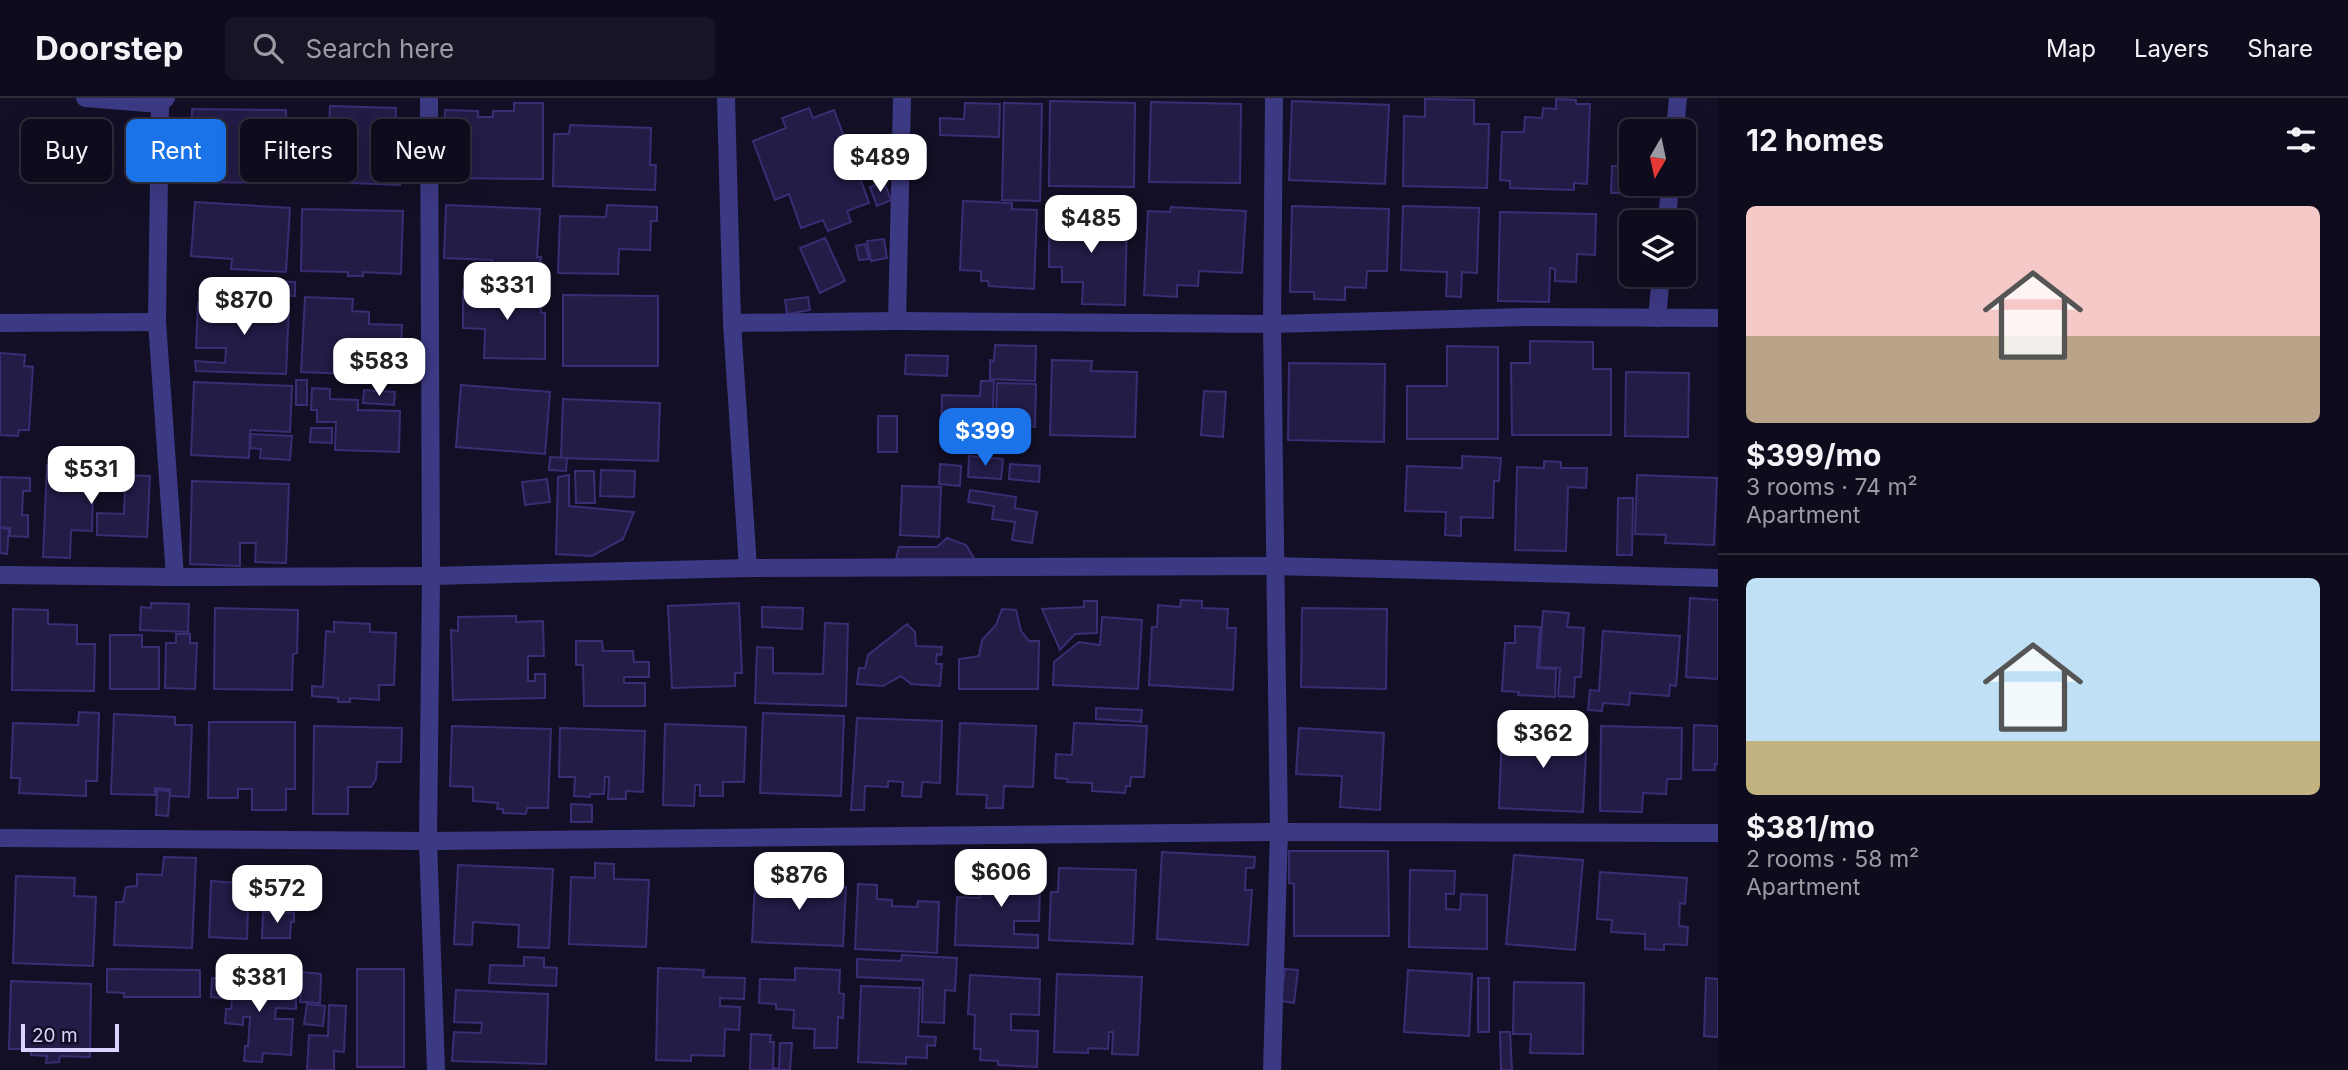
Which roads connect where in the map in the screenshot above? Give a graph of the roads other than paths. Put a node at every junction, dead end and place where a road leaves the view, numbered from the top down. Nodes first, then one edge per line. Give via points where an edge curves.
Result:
1 (85, 98) edge
2 (429, 98) edge
3 (726, 98) edge
4 (902, 98) edge
5 (1274, 98) edge
6 (1678, 98) edge
7 (163, 101) edge
8 (1676, 119) edge
9 (1660, 287) edge
10 (1657, 318) junction
11 (1718, 318) edge
12 (897, 321) junction
13 (157, 322) junction
14 (0, 323) edge
15 (732, 323) junction
16 (1272, 324) junction
17 (1274, 566) junction
18 (748, 568) junction
19 (0, 575) edge
20 (431, 576) junction
21 (175, 578) junction
22 (1718, 578) edge
23 (1279, 832) junction
24 (1718, 833) edge
25 (0, 838) edge
26 (428, 841) junction
27 (436, 1070) edge
28 (1272, 1070) edge

1 - 7 street
2 - 20 street
3 - 15 street
4 - 12 street
5 - 16 street
6 - 8 street
7 - 13 street
9 - 10 street
10 - 11 street
10 - 16 street
12 - 15 street
12 - 16 street
13 - 14 street
13 - 21 street
15 - 18 street
16 - 17 street
17 - 18 street
17 - 22 street
17 - 23 street
18 - 20 street
19 - 21 street
20 - 21 street
20 - 26 street
23 - 24 street
23 - 26 street
23 - 28 street
25 - 26 street
26 - 27 street

